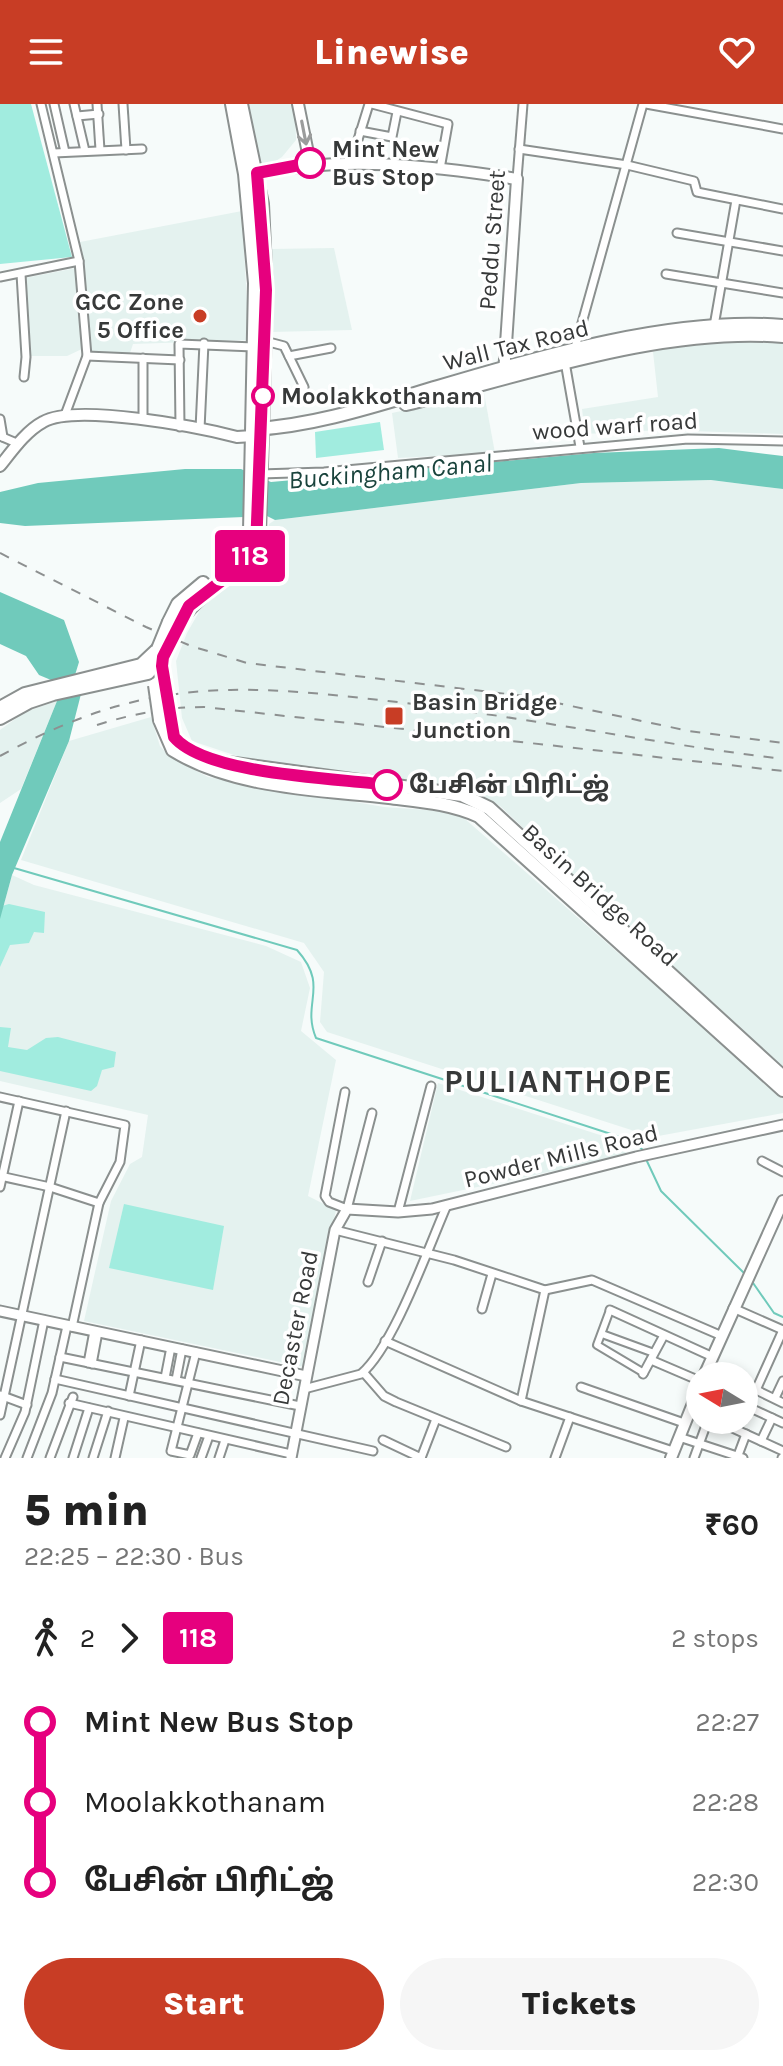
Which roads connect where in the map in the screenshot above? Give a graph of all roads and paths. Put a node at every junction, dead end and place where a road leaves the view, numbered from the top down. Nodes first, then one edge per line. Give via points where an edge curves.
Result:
1 (41, 104) edge
2 (54, 104) edge
3 (74, 104) edge
4 (97, 104) edge
5 (123, 104) edge
6 (232, 104) edge
7 (241, 104) edge
8 (298, 104) edge
9 (371, 104) edge
10 (523, 104) edge
11 (645, 104) edge
12 (397, 112) junction
13 (99, 114) junction
14 (77, 116) junction
15 (783, 129) edge
16 (360, 131) junction
17 (142, 149) dead end
18 (519, 149) junction
19 (100, 150) junction
20 (126, 150) junction
21 (85, 151) junction
22 (65, 152) junction
23 (54, 153) junction
24 (310, 163) junction
25 (355, 163) junction
26 (627, 165) junction
27 (440, 169) junction
28 (257, 173) junction
29 (517, 179) junction
30 (736, 200) junction
31 (783, 209) edge
32 (677, 233) dead end
33 (728, 241) junction
34 (783, 251) edge
35 (79, 261) junction
36 (21, 274) junction
37 (666, 274) dead end
38 (0, 277) edge
39 (721, 283) junction
40 (260, 290) junction
41 (783, 293) edge
42 (714, 326) junction
43 (783, 326) edge
44 (783, 336) edge
45 (204, 343) junction
46 (260, 344) junction
47 (331, 348) dead end
48 (87, 356) junction
49 (289, 356) junction
50 (570, 357) junction
51 (143, 358) junction
52 (180, 360) junction
53 (504, 373) junction
54 (24, 377) dead end
55 (304, 387) dead end
56 (65, 415) junction
57 (0, 419) edge
58 (143, 420) junction
59 (180, 427) junction
60 (200, 429) junction
61 (258, 432) junction
62 (2, 437) edge
63 (783, 441) edge
64 (19, 444) junction
65 (580, 447) junction
66 (0, 466) edge
67 (257, 473) junction
68 (162, 652) junction
69 (148, 673) junction
70 (83, 683) junction
71 (159, 684) junction
72 (52, 690) junction
73 (0, 708) edge
74 (0, 718) edge
75 (312, 782) junction
76 (783, 1077) edge
77 (431, 1086) dead end
78 (783, 1090) edge
79 (345, 1092) dead end
80 (0, 1097) edge
81 (19, 1101) junction
82 (66, 1111) junction
83 (372, 1113) dead end
84 (783, 1125) edge
85 (762, 1161) dead end
86 (783, 1172) edge
87 (1, 1176) edge
88 (0, 1187) edge
89 (50, 1187) junction
90 (783, 1201) edge
91 (99, 1203) junction
92 (447, 1205) junction
93 (347, 1209) junction
94 (398, 1212) junction
95 (335, 1230) junction
96 (382, 1241) junction
97 (425, 1255) junction
98 (492, 1274) junction
99 (368, 1282) dead end
100 (545, 1290) junction
101 (733, 1308) junction
102 (482, 1309) dead end
103 (610, 1310) joint
104 (0, 1311) edge
105 (23, 1316) junction
106 (44, 1320) junction
107 (69, 1327) junction
108 (783, 1330) edge
109 (96, 1332) junction
110 (602, 1334) junction
111 (722, 1336) junction
112 (663, 1337) junction
113 (141, 1340) junction
114 (385, 1341) junction
115 (176, 1348) junction
116 (196, 1352) junction
117 (60, 1357) junction
118 (653, 1357) junction
119 (713, 1357) junction
120 (711, 1362) edge
121 (90, 1363) junction
122 (135, 1372) junction
123 (364, 1373) junction
124 (643, 1374) joint
125 (686, 1375) edge
126 (306, 1376) junction
127 (165, 1378) junction
128 (55, 1379) junction
129 (176, 1380) junction
130 (783, 1381) edge
131 (189, 1383) junction
132 (758, 1386) edge
133 (581, 1387) dead end
134 (304, 1389) junction
135 (758, 1391) edge
136 (3, 1396) edge
137 (129, 1396) junction
138 (775, 1398) junction
139 (521, 1401) junction
140 (783, 1403) edge
141 (27, 1405) junction
142 (300, 1406) junction
143 (182, 1407) junction
144 (89, 1408) junction
145 (108, 1411) junction
146 (758, 1412) edge
147 (0, 1415) edge
148 (570, 1417) junction
149 (124, 1418) junction
150 (772, 1418) junction
151 (436, 1419) junction
152 (684, 1423) joint
153 (783, 1423) edge
154 (176, 1429) junction
155 (295, 1432) junction
156 (198, 1433) junction
157 (703, 1434) edge
158 (746, 1434) joint
159 (209, 1436) junction
160 (679, 1437) junction
161 (225, 1440) junction
162 (383, 1440) dead end
163 (761, 1441) junction
164 (700, 1444) junction
165 (506, 1447) dead end
166 (373, 1451) dead end
167 (672, 1454) edge
168 (783, 1455) edge
169 (291, 1456) edge
170 (739, 1457) edge
171 (5, 1458) edge
172 (27, 1458) edge
173 (50, 1458) edge
174 (73, 1458) edge
175 (93, 1458) edge
176 (115, 1458) edge
177 (201, 1458) edge
178 (219, 1458) edge
179 (421, 1458) edge
180 (555, 1458) edge
181 (694, 1458) edge

1 - 23 street
2 - 22 street
3 - 14 street
4 - 13 street
5 - 20 street
6 - 40 main road
7 - 28 main road
8 -> 24 main road
9 - 12 street
9 - 16 street
10 - 18 street, Peddu Street
11 - 15 street
11 - 26 street
12 - 16 street via 392,137
12 - 27 street via 448,124
13 - 14 street
13 - 19 street
14 - 21 street
16 - 25 street
17 - 20 street
18 - 26 street
18 - 29 street, Peddu Street
19 - 20 street
19 - 21 street
21 - 22 street
22 - 23 street
23 - 35 street
24 - 25 main road
24 - 28 main road
25 - 27 main road
26 - 30 street via 694,181 697,192
26 - 50 street
27 - 29 main road
28 - 40 main road
29 - 53 main road, Peddu Street
30 - 31 street
30 - 33 street
32 - 33 street
33 - 34 street
33 - 39 street
35 - 36 street
35 - 48 street
36 - 38 street
36 - 54 street
37 - 39 street
39 - 41 street
39 - 42 street
40 - 46 main road
42 - 43 main road, Wall Tax Road
42 - 50 main road, Wall Tax Road via 657,333
44 - 50 main road, Wall Tax Road via 701,337
45 - 46 street
45 - 52 street via 179,344
45 - 60 street
46 - 49 street via 278,342
46 - 61 main road
47 - 49 street
48 - 51 street
48 - 56 street
49 - 55 street
50 - 53 main road, Wall Tax Road
50 - 65 street
51 - 52 street
51 - 58 street
52 - 59 street
53 - 61 main road, Wall Tax Road
56 - 58 main road
56 - 64 main road via 40,423
57 - 62 street
58 - 59 main road
59 - 60 main road
60 - 61 main road
61 - 67 main road
62 - 64 street
63 - 65 street, wood warf road via 688,439
64 - 66 main road
65 - 67 street, wood warf road via 324,472
67 - 68 main road, bridge via 254,534 241,556 178,604
68 - 69 main road
68 - 70 main road via 141,665
68 - 71 main road
69 - 70 main road
69 - 71 main road
70 - 72 main road
71 - 75 main road, bridge via 173,750 187,759 238,776
72 - 73 main road via 25,694
72 - 74 main road
75 - 76 main road, Basin Bridge Road via 462,795 489,808
75 - 78 main road, Basin Bridge Road via 456,805 479,816
77 - 94 street
79 - 93 street via 325,1196
80 - 81 street
81 - 82 street
81 - 87 street
82 - 89 street
82 - 91 street via 125,1125 120,1162
83 - 93 street
84 - 92 street, Powder Mills Road
85 - 86 street
87 - 88 street
87 - 89 street
89 - 91 street
89 - 105 street
90 - 101 main road
91 - 107 street
92 - 94 street, Powder Mills Road
92 - 97 street
93 - 94 street, Powder Mills Road
93 - 95 street, Decaster Road
95 - 96 street
95 - 126 street, Decaster Road
96 - 97 street
96 - 99 street
97 - 98 street
97 - 114 street
98 - 100 street
98 - 102 street
100 - 111 street via 592,1280
100 - 139 street
101 - 108 street
101 - 111 main road
103 - 110 street
103 - 112 street
104 - 105 street
105 - 106 street
105 - 136 street
106 - 107 street
106 - 141 street
107 - 109 street
107 - 117 street
108 - 132 street
109 - 113 street
109 - 121 street
110 - 118 street
110 - 124 street via 597,1345
111 - 119 main road
112 - 118 street
112 - 119 street
113 - 115 street
113 - 122 street
114 - 123 street
114 - 139 street
115 - 116 street
115 - 127 street
115 - 129 street
116 - 126 street
116 - 131 street
117 - 121 street
117 - 128 street
118 - 124 street
118 - 125 street
119 - 120 main road
121 - 122 street
122 - 127 street
122 - 137 street
123 - 134 street
123 - 151 street via 384,1396
126 - 134 street, Decaster Road
127 - 129 street
128 - 137 street
128 - 172 street
129 - 131 street
130 - 138 street
131 - 142 street
131 - 143 street
133 - 152 street
134 - 142 street, Decaster Road
135 - 138 street
136 - 141 street
136 - 147 street
137 - 143 street
138 - 140 street
139 - 148 street
141 - 171 street
142 - 155 street, Decaster Road
143 - 154 street
143 - 155 street
144 - 145 street
144 - 173 street via 71,1400
144 - 174 street
145 - 149 street
145 - 175 street
146 - 150 street
148 - 167 street
148 - 180 street
149 - 154 street
149 - 176 street
150 - 153 street
150 - 163 street
151 - 165 street
151 - 179 street
152 - 160 main road
154 - 156 street
154 - 156 street via 170,1450 189,1456
155 - 166 street
155 - 169 street, Decaster Road
156 - 159 street
157 - 164 street
158 - 163 street
158 - 170 street
159 - 161 street
159 - 177 street
160 - 164 street
160 - 167 main road
161 - 169 street
161 - 178 street
162 - 179 street
163 - 168 street
164 - 170 street
164 - 181 street

